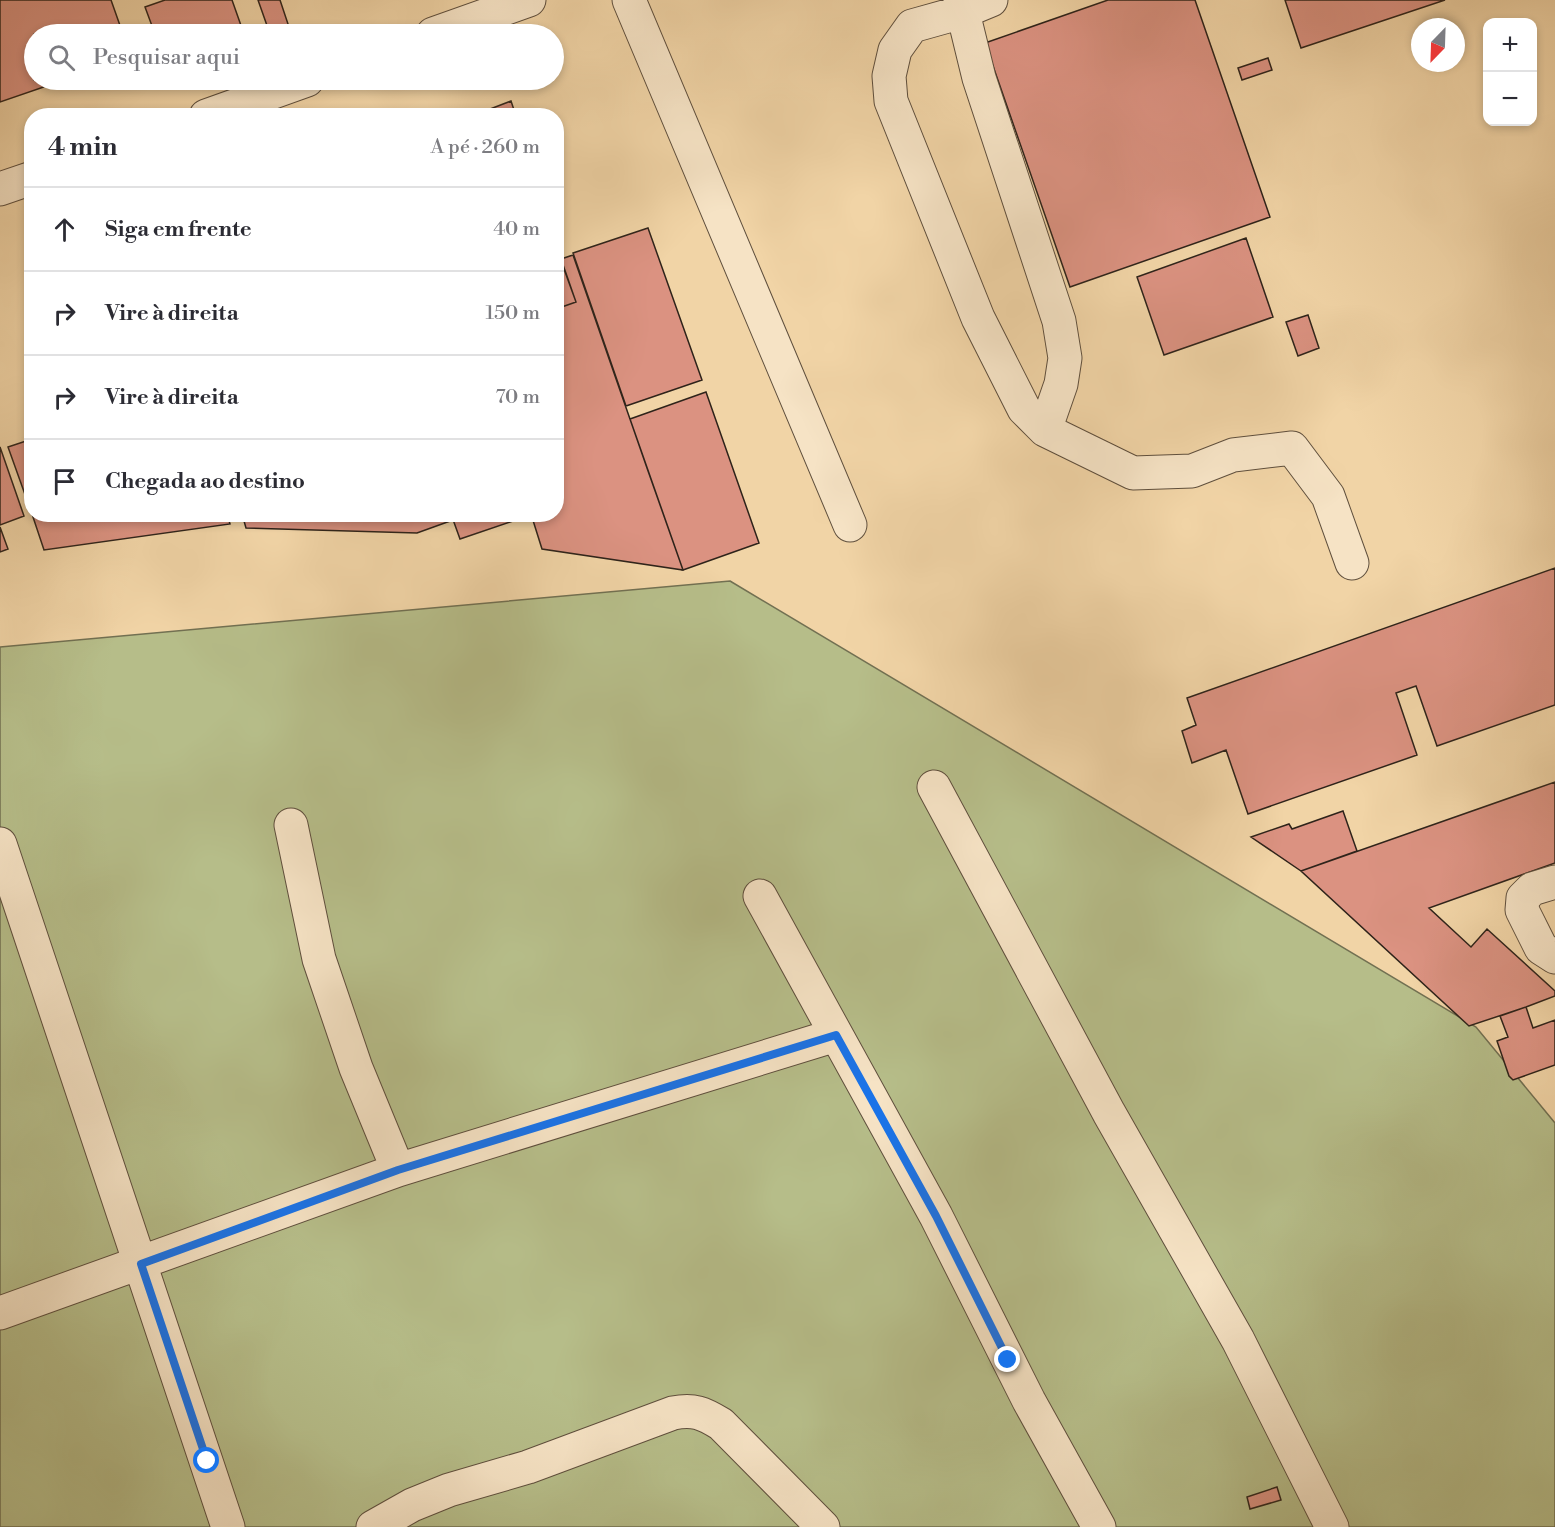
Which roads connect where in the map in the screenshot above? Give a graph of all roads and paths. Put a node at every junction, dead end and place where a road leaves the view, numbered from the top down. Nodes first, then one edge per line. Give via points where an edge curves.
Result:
1 (529, 0) edge
2 (629, 0) edge
3 (991, 0) edge
4 (961, 6) edge
5 (908, 13) edge
6 (461, 24) edge
7 (279, 90) edge
8 (228, 108) edge
9 (24, 181) edge
10 (0, 189) edge
11 (1045, 430) junction
12 (850, 525) dead end
13 (1352, 562) dead end
14 (934, 787) dead end
15 (291, 825) dead end
16 (0, 844) edge
17 (1555, 882) edge
18 (760, 896) dead end
19 (1555, 957) edge
20 (836, 1035) junction
21 (398, 1170) junction
22 (141, 1264) junction
23 (0, 1313) edge
24 (228, 1527) edge
25 (372, 1527) edge
26 (823, 1527) edge
27 (1099, 1527) edge
28 (1332, 1527) edge

1 - 6 street
2 - 12 street
3 - 4 street
4 - 5 street
4 - 11 street via 979,78 1059,321 1065,358
5 - 11 street via 889,76 891,101 978,318 1024,409
7 - 8 street
9 - 10 street
11 - 13 street via 1133,473 1192,471 1233,455 1292,448 1328,496
14 - 28 street via 1109,1113 1238,1340
15 - 21 street via 319,959 356,1068
16 - 22 street
17 - 19 street via 1532,889 1523,898 1522,910 1541,948
18 - 20 street
20 - 21 street
20 - 27 street
21 - 22 street
22 - 23 street
22 - 24 street
25 - 26 street via 449,1490 528,1467 690,1410 721,1424

